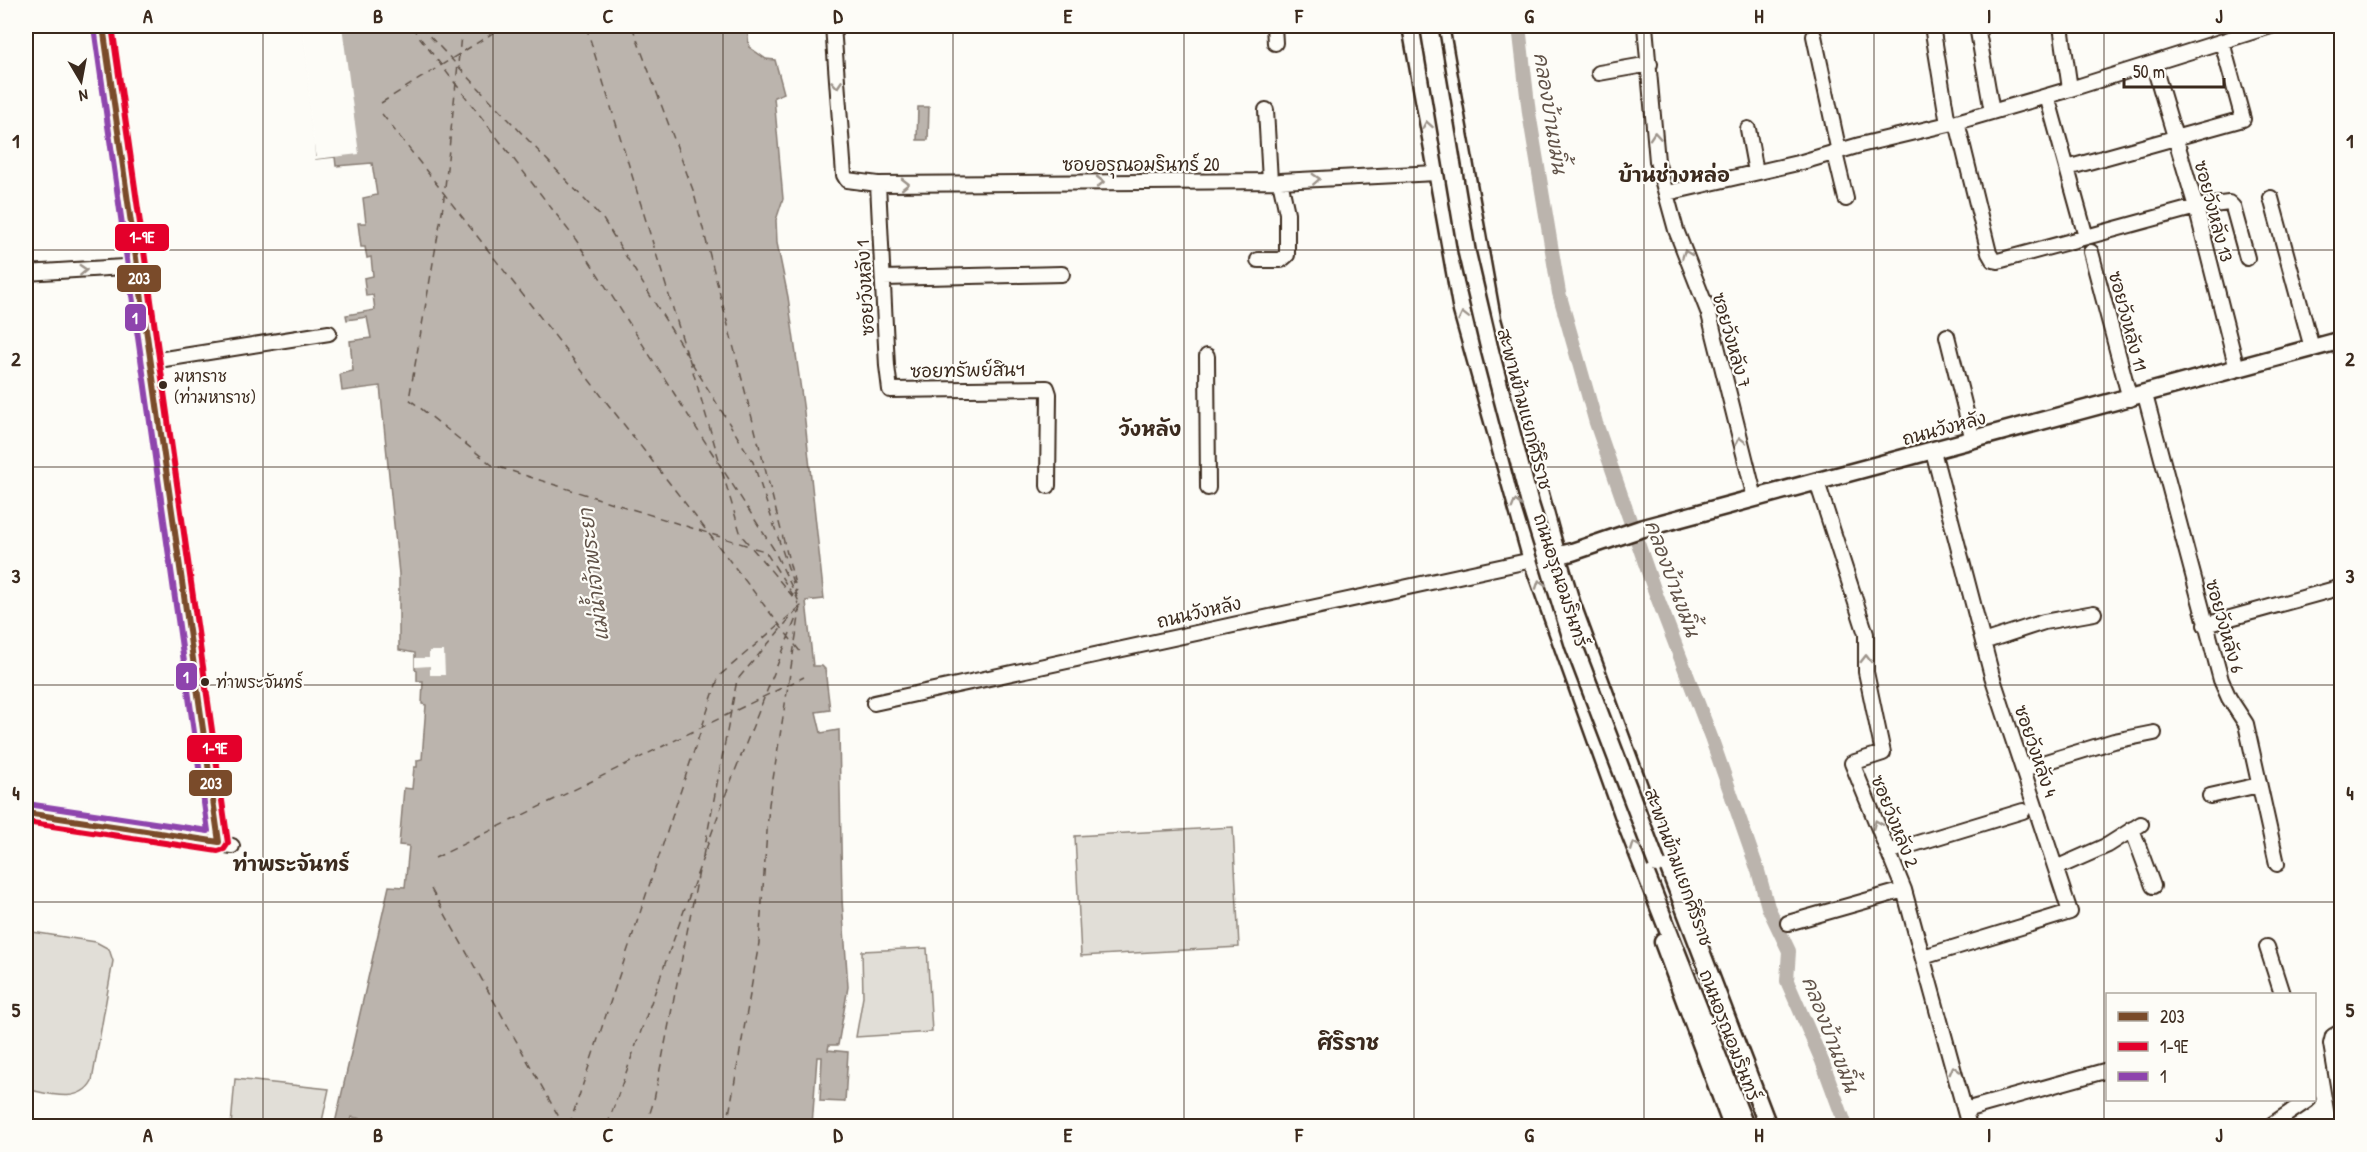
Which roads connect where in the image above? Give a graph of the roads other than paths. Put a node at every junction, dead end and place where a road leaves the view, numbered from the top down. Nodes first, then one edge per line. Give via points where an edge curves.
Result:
1 (103, 26) edge
2 (833, 26) edge
3 (1274, 26) edge
4 (1411, 26) edge
5 (1429, 26) edge
6 (1440, 26) edge
7 (1645, 26) edge
8 (1932, 26) edge
9 (1977, 26) edge
10 (2061, 26) edge
11 (2264, 26) edge
12 (1814, 36) dead end
13 (2222, 42) junction
14 (1275, 43) dead end
15 (2153, 63) junction
16 (1650, 64) junction
17 (1599, 73) dead end
18 (2070, 89) junction
19 (2047, 96) junction
20 (1266, 110) dead end
21 (1992, 112) junction
22 (1953, 123) junction
23 (1748, 129) dead end
24 (2175, 138) junction
25 (1837, 152) junction
26 (2067, 168) junction
27 (1756, 172) junction
28 (1436, 173) junction
29 (1275, 181) junction
30 (878, 184) junction
31 (1667, 194) junction
32 (2271, 198) dead end
33 (1846, 199) dead end
34 (2196, 207) junction
35 (2086, 237) junction
36 (2091, 252) dead end
37 (2247, 258) dead end
38 (1258, 260) dead end
39 (140, 266) junction
40 (26, 273) edge
41 (1062, 274) dead end
42 (883, 278) junction
43 (329, 333) dead end
44 (1947, 336) dead end
45 (2342, 340) edge
46 (2312, 348) junction
47 (1207, 356) dead end
48 (152, 361) junction
49 (2237, 369) junction
50 (890, 390) joint
51 (2138, 397) junction
52 (1973, 440) junction
53 (1933, 451) junction
54 (1817, 482) junction
55 (1048, 486) dead end
56 (1208, 488) dead end
57 (1755, 498) junction
58 (1557, 556) junction
59 (1532, 560) junction
60 (2342, 587) edge
61 (2094, 613) dead end
62 (2205, 625) junction
63 (1983, 642) junction
64 (874, 703) dead end
65 (2154, 733) dead end
66 (2023, 769) junction
67 (2259, 785) junction
68 (2210, 796) dead end
69 (2023, 811) dead end
70 (26, 813) edge
71 (1888, 852) junction
72 (2277, 864) dead end
73 (2056, 868) junction
74 (2153, 886) dead end
75 (1904, 890) junction
76 (1656, 901) junction
77 (1681, 901) junction
78 (1788, 923) dead end
79 (2266, 947) dead end
80 (1923, 957) junction
81 (2282, 993) edge
82 (2342, 1031) edge
83 (2106, 1071) edge
84 (2307, 1101) edge
85 (2342, 1109) edge
86 (1965, 1110) junction
87 (1732, 1126) edge
88 (1745, 1126) edge
89 (1757, 1126) edge
90 (1768, 1126) edge
91 (1774, 1126) edge
92 (1969, 1126) edge
93 (2270, 1126) edge

1 - 39 street
2 -> 30 street, ซอยอรุณอมรินทร์ 20 via 844,175 847,180
3 - 14 street
28 -> 4 main road, ถนนอรุณอมรินทร์
5 - 89 main road, สะพานข้ามแยกศิริราช, bridge via 1467,253 1530,504 1574,646
6 - 58 main road, ถนนอรุณอมรินทร์ via 1491,319
7 - 16 street, ซอยวังหลัง 7
8 - 22 street
9 - 21 street
10 - 18 street
11 - 13 street
12 - 25 street
13 - 15 street
13 - 24 street via 2243,119
15 - 18 street
15 - 24 street, ซอยวังหลัง 13
16 - 17 street
31 -> 16 street, ซอยวังหลัง 7 via 1657,161
18 - 19 street
19 - 21 street
19 - 26 street
20 - 29 street
21 - 22 street
22 - 25 street
22 - 35 street via 1993,260
23 - 27 street
24 - 26 street
24 - 34 street, ซอยวังหลัง 13
25 - 27 street
25 - 33 street
26 - 35 street
27 - 31 street
29 -> 28 street, ซอยอรุณอมรินทร์ 20
59 -> 28 main road, ถนนอรุณอมรินทร์ via 1462,311
30 -> 29 street, ซอยอรุณอมรินทร์ 20
29 - 38 street via 1287,213 1287,255 1281,260
30 - 42 street, ซอยวังหลัง 1
57 -> 31 street, ซอยวังหลัง 7 via 1709,314 1676,230
32 - 46 street
34 - 35 street
34 - 37 street via 2229,203
34 - 49 street, ซอยวังหลัง 13
36 - 51 street, ซอยวังหลัง 11
40 -> 39 street
39 - 48 street
41 - 42 street
42 - 50 street, ซอยวังหลัง 1
43 - 48 street
44 - 52 street
45 - 46 main road, ถนนวังหลัง
46 - 49 main road, ถนนวังหลัง
47 - 56 street
48 - 70 street via 226,844
49 - 51 main road, ถนนวังหลัง
50 - 55 street, ซอยทรัพย์สินฯ via 1047,388
51 - 52 main road, ถนนวังหลัง
51 - 62 street, ซอยวังหลัง 6
52 - 53 main road, ถนนวังหลัง
53 - 54 main road, ถนนวังหลัง
53 - 63 street, ซอยวังหลัง 4
54 - 57 main road, ถนนวังหลัง
71 -> 54 street, ซอยวังหลัง 2 via 1852,763 1883,753 1866,672 1866,634
57 - 58 main road, ถนนวังหลัง
58 - 59 main road, ถนนวังหลัง
58 - 77 main road, ถนนอรุณอมรินทร์
59 - 64 street, ถนนวังหลัง
76 -> 59 main road, ถนนอรุณอมรินทร์
60 - 62 street
61 - 63 street via 2044,622
62 - 67 street, ซอยวังหลัง 6 via 2221,680 2246,724
63 - 66 street, ซอยวังหลัง 4
65 - 66 street
66 - 73 street, ซอยวังหลัง 4
67 - 68 street
67 - 72 street, ซอยวังหลัง 6
69 - 71 street
71 - 75 street, ซอยวังหลัง 2
73 - 74 street via 2137,827
73 - 80 street, ซอยวังหลัง 4 via 2069,913
75 - 78 street
75 - 80 street, ซอยวังหลัง 2
76 - 87 main road via 1670,965
76 - 88 main road, ถนนอรุณอมรินทร์
77 - 90 main road, ถนนอรุณอมรินทร์
77 - 91 main road via 1703,931 1716,960
79 - 81 street
86 -> 80 street, ซอยวังหลัง 2
82 - 85 street via 2333,1036 2331,1044
83 - 86 street
84 - 93 street
86 - 92 street, ซอยวังหลัง 2

